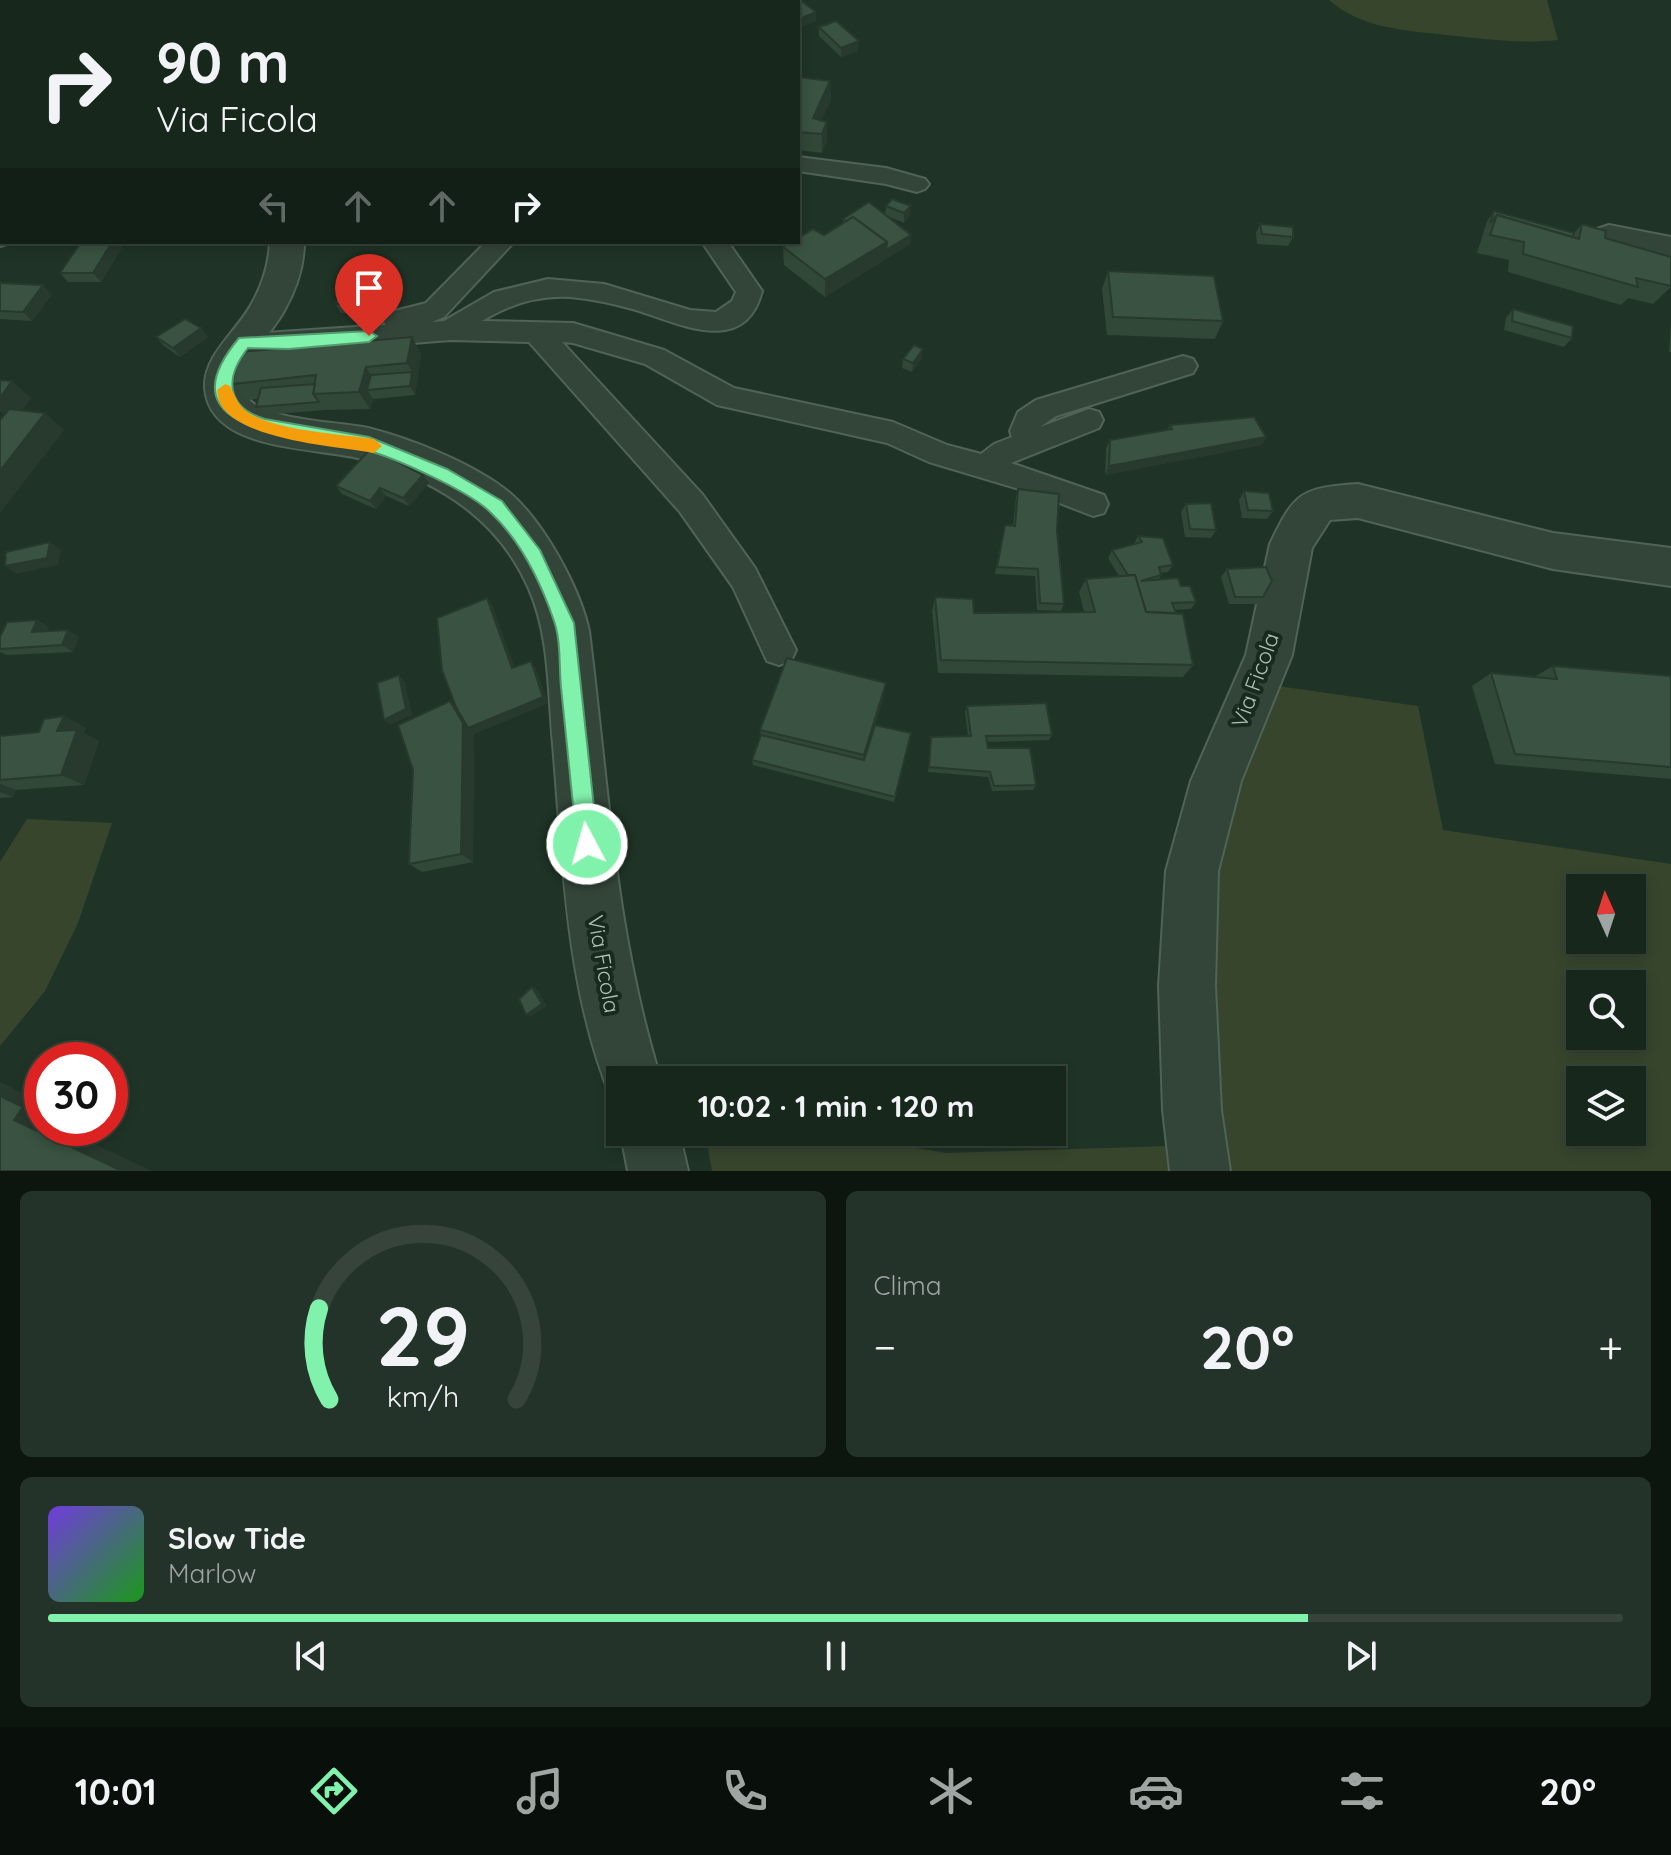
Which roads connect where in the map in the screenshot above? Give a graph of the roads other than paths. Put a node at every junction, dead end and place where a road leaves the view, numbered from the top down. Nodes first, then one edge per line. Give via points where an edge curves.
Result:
1 (800, 164) edge
2 (917, 184) dead end
3 (1609, 237) edge
4 (287, 244) edge
5 (499, 244) edge
6 (716, 244) edge
7 (1671, 249) edge
8 (450, 330) junction
9 (253, 331) junction
10 (536, 332) junction
11 (1183, 366) dead end
12 (1089, 420) dead end
13 (1029, 443) junction
14 (985, 469) junction
15 (1093, 504) dead end
16 (1671, 567) edge
17 (779, 650) dead end
18 (628, 1066) edge
19 (652, 1146) edge
20 (658, 1171) edge
21 (1200, 1171) edge

1 - 2 lane
3 - 7 street
4 - 9 street, Via Ficola via 275,291
5 - 9 lane via 435,310 415,318
6 - 8 lane via 749,291 747,302 730,317 712,322 640,302 566,288 541,289 472,312
8 - 9 lane via 289,343
8 - 10 lane
9 - 18 street, Via Ficola via 228,361 224,386 228,404 246,419 283,431 369,444 441,474 496,506 534,555 565,623 594,907 614,1024
10 - 14 lane via 573,333 654,357 727,397 893,433
10 - 17 lane via 691,503 744,578
11 - 13 lane via 1046,408 1028,420 1024,431
12 - 13 lane
13 - 14 lane via 1004,452
14 - 15 lane
16 - 21 street, Via Ficola via 1553,551 1358,501 1318,504 1291,544 1269,655 1216,781 1192,871 1187,986
19 - 20 street

